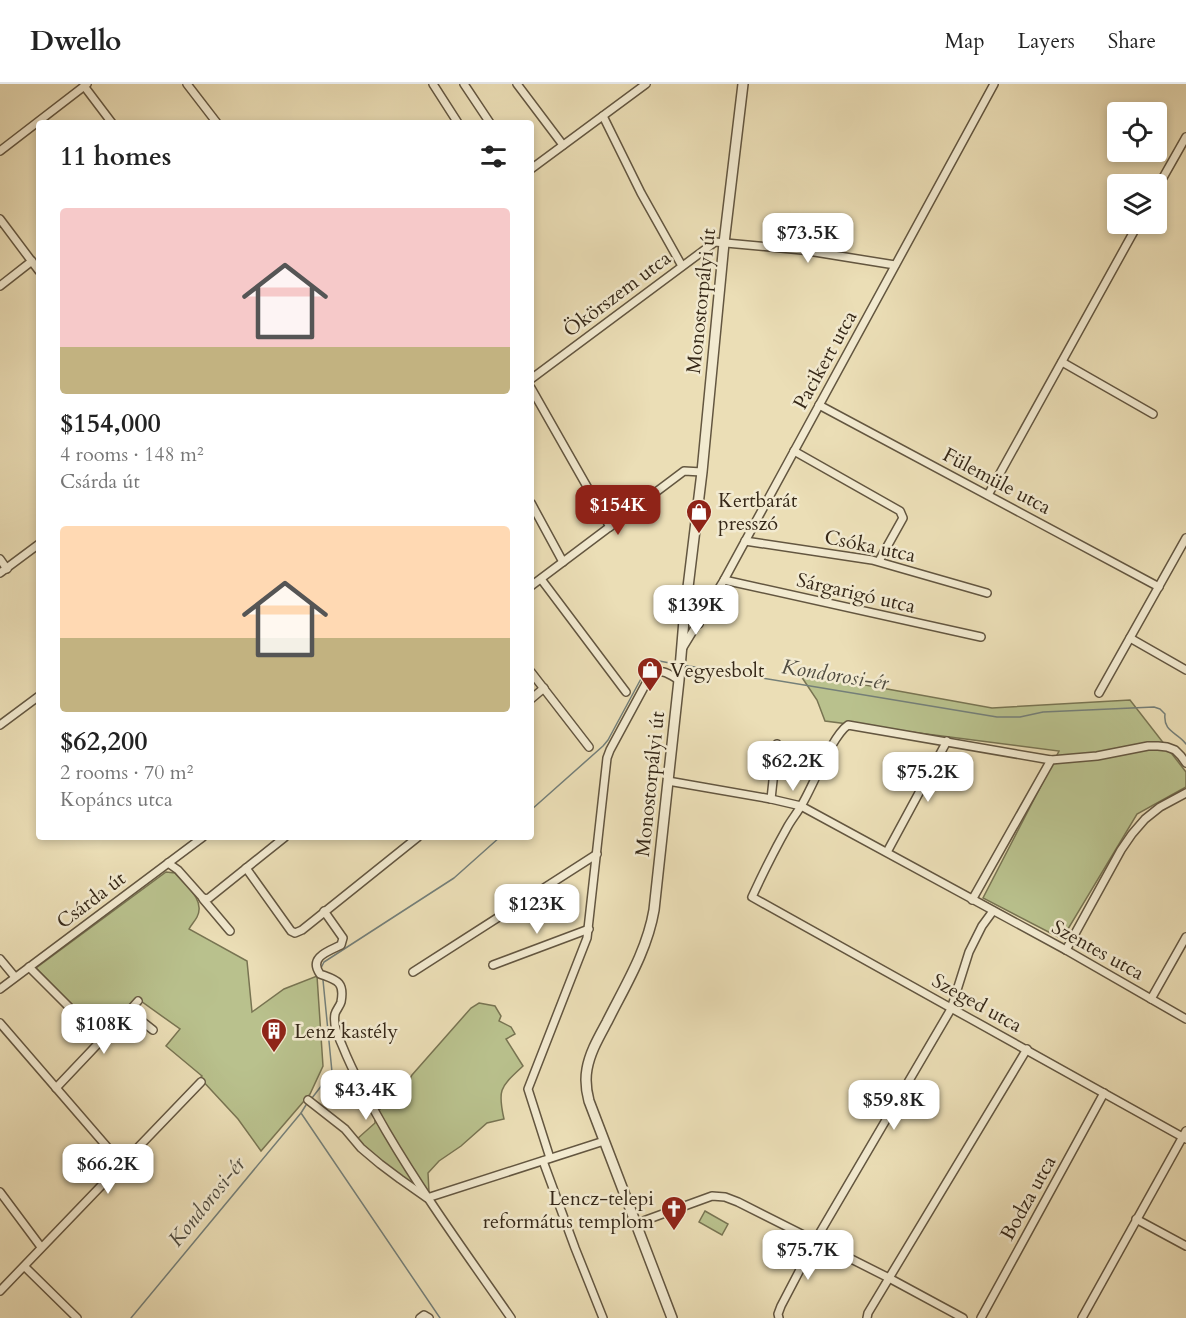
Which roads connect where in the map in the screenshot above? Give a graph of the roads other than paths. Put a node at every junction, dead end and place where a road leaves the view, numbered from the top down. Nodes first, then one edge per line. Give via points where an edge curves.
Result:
1 (187, 84) edge
2 (433, 84) edge
3 (464, 84) edge
4 (517, 84) edge
5 (646, 84) edge
6 (743, 84) edge
7 (993, 84) edge
8 (85, 85) edge
9 (603, 116) junction
10 (40, 120) edge
11 (110, 120) edge
12 (215, 120) edge
13 (456, 120) edge
14 (488, 120) edge
15 (36, 123) edge
16 (1186, 136) edge
17 (563, 145) junction
18 (0, 151) edge
19 (534, 167) edge
20 (1165, 174) edge
21 (0, 219) edge
22 (1132, 234) edge
23 (724, 243) junction
24 (32, 261) junction
25 (895, 265) junction
26 (682, 266) junction
27 (36, 267) edge
28 (0, 286) edge
29 (1062, 362) junction
30 (534, 377) edge
31 (534, 393) edge
32 (819, 405) junction
33 (1153, 414) dead end
34 (794, 451) junction
35 (702, 472) junction
36 (988, 495) junction
37 (534, 509) edge
38 (610, 527) junction
39 (1186, 538) edge
40 (745, 541) junction
41 (36, 546) edge
42 (0, 559) edge
43 (879, 561) junction
44 (563, 562) junction
45 (3, 571) edge
46 (541, 579) junction
47 (724, 580) junction
48 (534, 584) edge
49 (1159, 587) junction
50 (987, 593) dead end
51 (684, 620) junction
52 (699, 624) junction
53 (981, 637) dead end
54 (1130, 638) junction
55 (682, 650) junction
56 (1186, 670) edge
57 (534, 676) edge
58 (679, 680) junction
59 (543, 688) junction
60 (626, 692) dead end
61 (1099, 693) dead end
62 (534, 696) edge
63 (36, 698) edge
64 (0, 725) edge
65 (947, 741) junction
66 (777, 744) dead end
67 (589, 747) dead end
68 (1051, 760) junction
69 (1186, 764) edge
70 (668, 781) junction
71 (1186, 794) edge
72 (771, 799) junction
73 (804, 808) junction
74 (194, 840) edge
75 (281, 840) edge
76 (414, 840) edge
77 (887, 852) junction
78 (597, 854) junction
79 (168, 863) junction
80 (246, 868) junction
81 (202, 897) junction
82 (972, 900) junction
83 (324, 911) junction
84 (993, 911) junction
85 (590, 928) junction
86 (230, 931) dead end
87 (1186, 938) edge
88 (1066, 950) junction
89 (0, 959) edge
90 (493, 964) dead end
91 (29, 967) junction
92 (413, 972) dead end
93 (15, 977) junction
94 (0, 989) edge
95 (1151, 999) junction
96 (138, 1001) dead end
97 (951, 1009) junction
98 (129, 1011) junction
99 (1186, 1018) edge
100 (0, 1023) edge
101 (153, 1030) dead end
102 (102, 1040) junction
103 (1027, 1049) junction
104 (201, 1082) dead end
105 (56, 1088) junction
106 (1104, 1093) junction
107 (308, 1100) dead end
108 (1185, 1136) edge
109 (604, 1141) junction
110 (547, 1159) junction
111 (121, 1163) junction
112 (0, 1192) edge
113 (427, 1197) junction
114 (1136, 1219) junction
115 (636, 1224) junction
116 (815, 1241) junction
117 (1186, 1246) edge
118 (41, 1247) junction
119 (24, 1267) junction
120 (889, 1278) junction
121 (0, 1291) edge
122 (77, 1318) edge
123 (420, 1318) edge
124 (429, 1318) edge
125 (511, 1318) edge
126 (603, 1318) edge
127 (672, 1318) edge
128 (779, 1318) edge
129 (867, 1318) edge
130 (963, 1318) edge
131 (981, 1318) edge
132 (1082, 1318) edge

1 - 12 street
2 - 13 street
3 - 14 street
4 - 17 street
5 - 9 street
6 - 23 street, Monostorpályi út
7 - 25 street, Pacikert utca
8 - 10 street
8 - 11 street
9 - 17 street
9 - 26 street
15 - 18 street
16 - 20 street
17 - 19 street
21 - 24 street
22 - 29 street
23 - 25 street via 802,250
23 - 26 street, Ökörszem utca via 715,242
23 - 35 street, Monostorpályi út
24 - 27 street
24 - 28 street
25 - 32 street, Pacikert utca
26 - 30 street, Ökörszem utca
29 - 33 street
29 - 36 street
31 - 38 street
32 - 34 street, Pacikert utca
32 - 36 street, Fülemüle utca
34 - 40 street, Pacikert utca
34 - 43 street via 900,511 903,519
35 - 38 street via 684,471
35 - 51 street, Monostorpályi út
36 - 49 street, Fülemüle utca
37 - 44 street
38 - 44 street
39 - 49 street
40 - 43 street, Csóka utca
40 - 47 street, Pacikert utca
41 - 45 street
42 - 45 street
43 - 50 street, Csóka utca
44 - 46 street
46 - 48 street
46 - 60 street
47 - 52 street, Pacikert utca
47 - 53 street, Sárgarigó utca
49 - 54 street
51 - 52 street via 694,615
51 - 55 street, Monostorpályi út
52 - 55 street, Pacikert utca
54 - 56 street
54 - 61 street
55 - 58 street, Monostorpályi út
57 - 59 street
58 - 70 street, Monostorpályi út
58 - 78 street via 660,671 650,676 610,750
59 - 62 street
59 - 67 street
63 - 64 street
65 - 68 street
65 - 73 street via 848,725 829,750
65 - 77 street
66 - 72 street
68 - 69 street via 1158,746 1174,750
68 - 82 street
70 - 72 street, Szentes utca
70 - 109 street, Monostorpályi út via 651,925 591,1052 586,1072 589,1101
71 - 88 street via 1160,807 1132,834
72 - 73 street, Szentes utca
73 - 77 street, Szentes utca
73 - 97 street, Szeged utca via 789,824 752,897
74 - 79 street, Csárda út
75 - 80 street
76 - 83 street
77 - 82 street, Szentes utca
78 - 85 street
78 - 92 street
79 - 81 street
79 - 91 street, Csárda út
80 - 81 street via 209,898
80 - 83 street via 291,931 302,930
81 - 86 street
82 - 84 street, Szentes utca
83 - 113 street via 343,938 341,945 321,955 316,964 320,974 338,981 342,988 335,1015 337,1033 371,1106
84 - 88 street, Szentes utca
84 - 97 street via 969,952
85 - 90 street
85 - 110 street via 528,1089
87 - 95 street
88 - 95 street, Szentes utca
89 - 93 street
91 - 93 street, Csárda út
91 - 102 street
93 - 94 street, Csárda út
95 - 99 street, Szentes utca
96 - 98 street
97 - 103 street, Szeged utca
97 - 116 street
98 - 101 street
98 - 102 street
100 - 105 street
102 - 105 street
103 - 106 street, Szeged utca
103 - 120 street
104 - 111 street
105 - 111 street
106 - 108 street, Szeged utca
106 - 131 street, Bodza utca
107 - 113 street via 380,1164
108 - 114 street
109 - 110 street
109 - 115 street, Monostorpályi út
110 - 113 street
110 - 126 street via 575,1248
111 - 118 street
112 - 118 street
113 - 125 street
114 - 117 street
114 - 132 street
115 - 116 street via 712,1196 725,1197
115 - 127 street, Monostorpályi út
116 - 120 street
116 - 128 street via 781,1306
118 - 119 street
119 - 121 street
119 - 122 street
120 - 129 street
120 - 130 street
123 - 124 street

